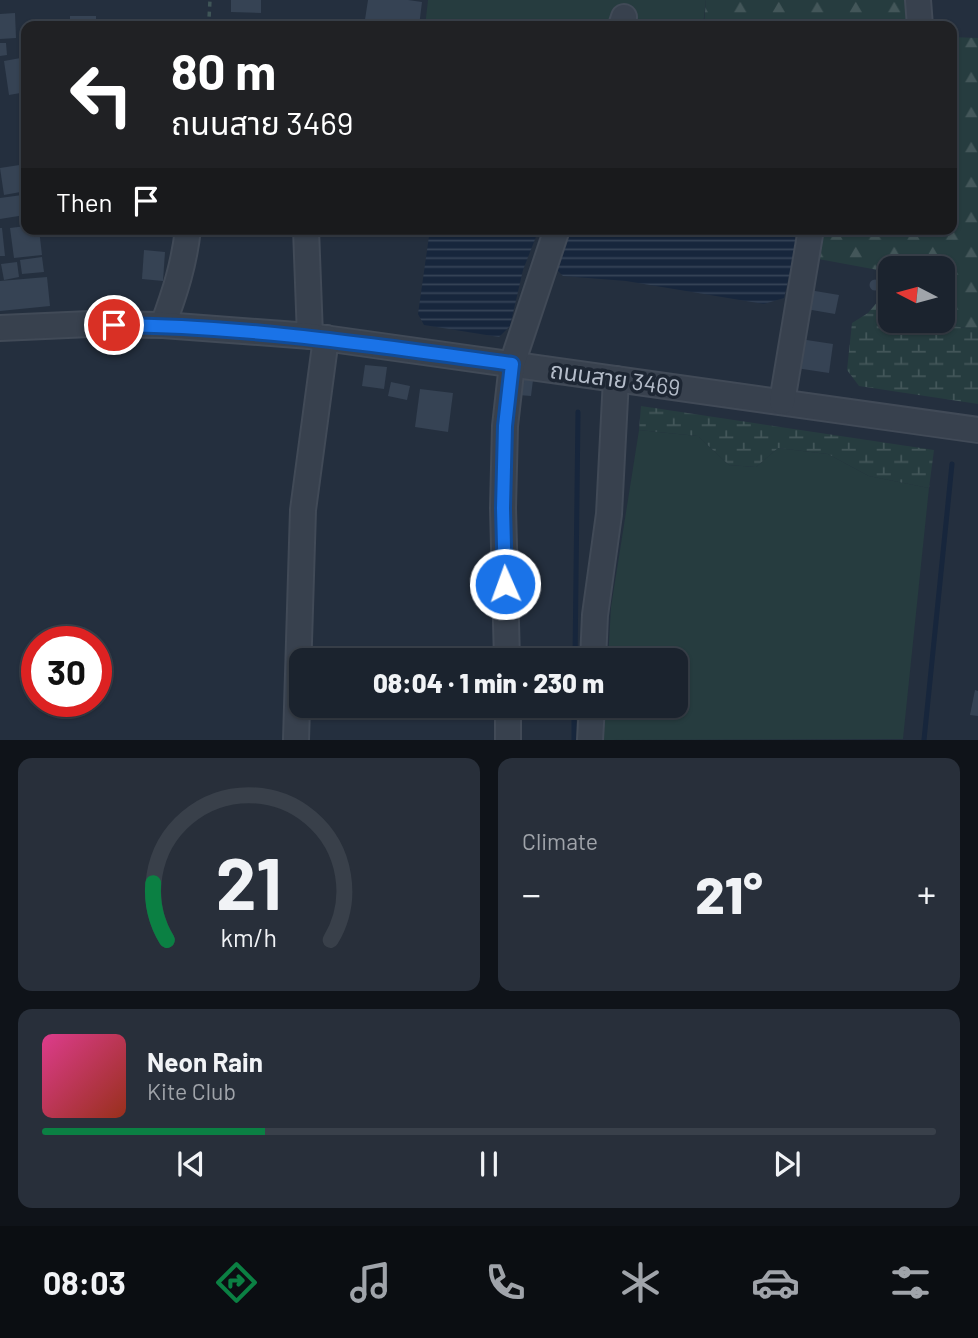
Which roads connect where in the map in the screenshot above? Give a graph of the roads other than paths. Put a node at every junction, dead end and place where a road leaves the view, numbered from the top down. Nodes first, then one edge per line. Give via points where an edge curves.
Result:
1 (918, 0) edge
2 (920, 21) edge
3 (187, 235) edge
4 (307, 235) edge
5 (555, 235) edge
6 (810, 235) edge
7 (163, 325) junction
8 (0, 328) edge
9 (318, 337) junction
10 (512, 364) junction
11 (616, 379) junction
12 (782, 402) junction
13 (978, 430) edge
14 (507, 648) edge
15 (594, 648) edge
16 (508, 718) edge
17 (591, 718) edge
18 (296, 740) edge
19 (508, 740) edge
20 (590, 740) edge

1 - 2 street
3 - 7 street via 177,287
4 - 9 street
5 - 10 street
6 - 12 street
7 - 8 street, ถนนสาย 3469
7 - 9 street, ถนนสาย 3469
9 - 10 street, ถนนสาย 3469
9 - 18 street via 303,510
10 - 11 street, ถนนสาย 3469
10 - 14 street via 503,508
11 - 12 street, ถนนสาย 3469
11 - 15 street
12 - 13 street, ถนนสาย 3469
16 - 19 street
17 - 20 street

